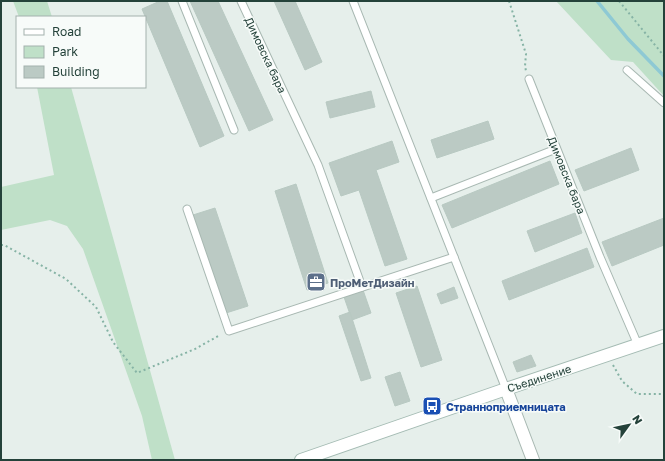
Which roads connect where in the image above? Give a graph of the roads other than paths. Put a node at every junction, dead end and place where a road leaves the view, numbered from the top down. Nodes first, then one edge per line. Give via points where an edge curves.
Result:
1 (182, 1) edge
2 (241, 1) edge
3 (353, 1) edge
4 (627, 70) dead end
5 (529, 79) road end
6 (664, 102) edge
7 (234, 130) dead end
8 (556, 149) junction
9 (431, 198) junction
10 (187, 209) dead end
11 (454, 257) junction
12 (362, 287) junction
13 (664, 336) edge
14 (638, 345) junction
15 (506, 389) junction
16 (301, 460) edge
17 (533, 460) edge

1 - 7 lane
2 - 12 lane, Димовска бара via 318,165
3 - 9 lane
4 - 6 lane
5 - 8 lane, Димовска бара
8 - 9 lane
8 - 14 lane, Димовска бара
9 - 11 lane
10 - 12 lane via 229,331
11 - 12 lane
11 - 15 lane
13 - 14 street, Съединение
14 - 15 street, Съединение
15 - 16 street, Съединение
15 - 17 street

